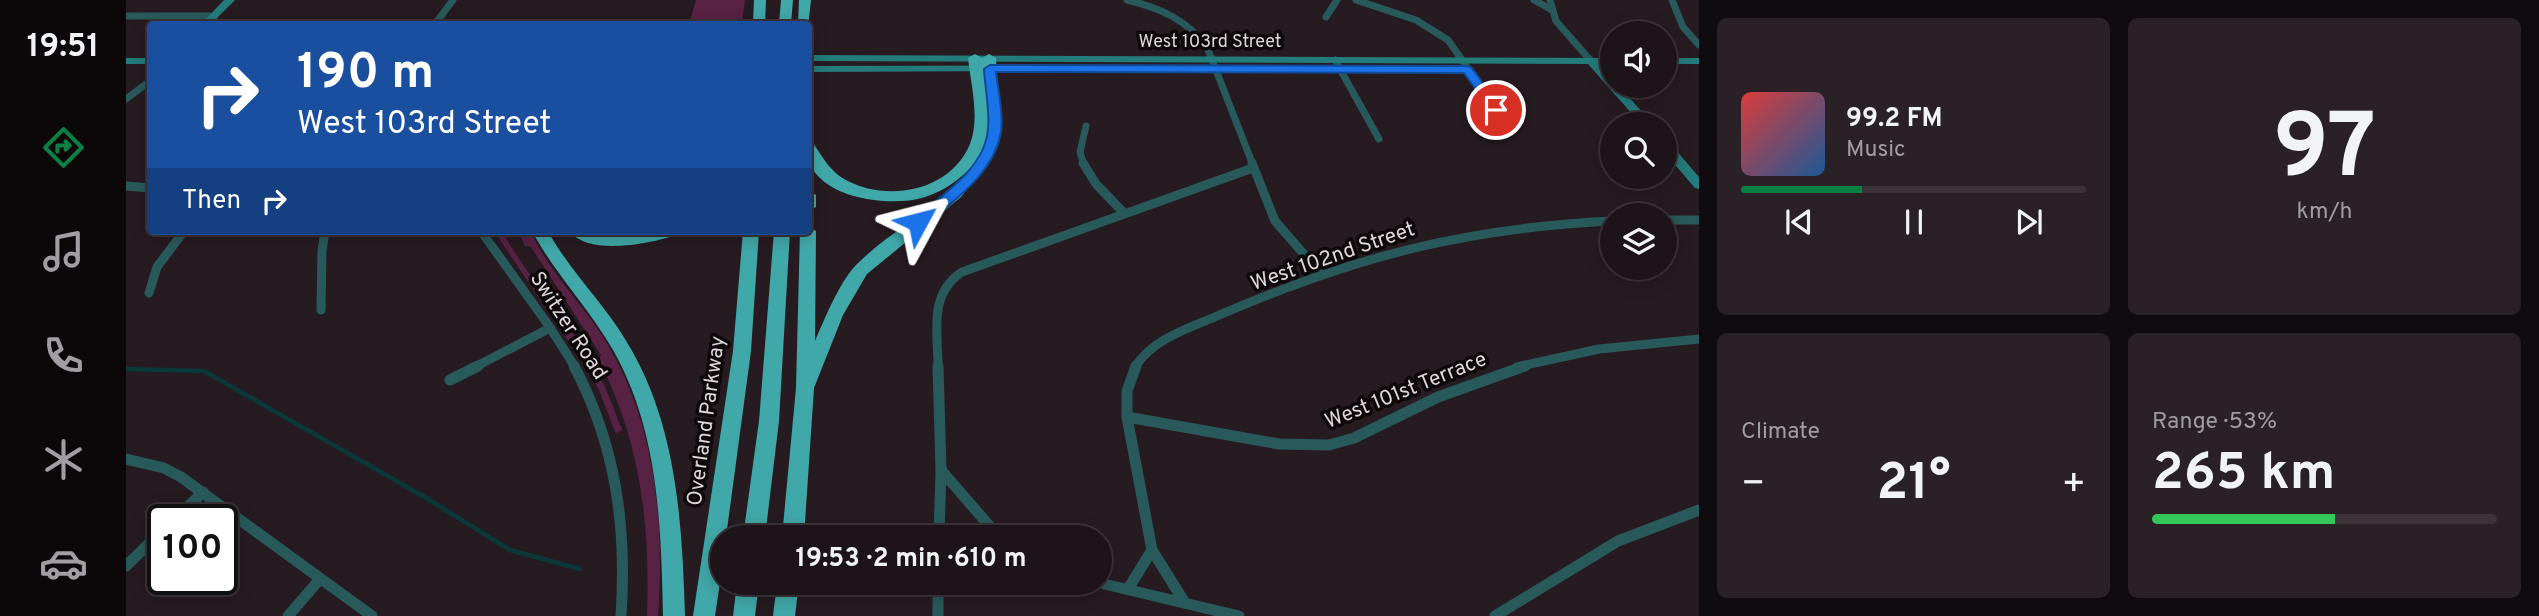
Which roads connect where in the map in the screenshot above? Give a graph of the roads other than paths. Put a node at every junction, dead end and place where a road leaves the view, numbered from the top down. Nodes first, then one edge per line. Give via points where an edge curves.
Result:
1 (230, 0) edge
2 (453, 0) edge
3 (760, 0) edge
4 (787, 0) edge
5 (1127, 0) edge
6 (1337, 0) edge
7 (1356, 0) edge
8 (1534, 0) edge
9 (1550, 0) edge
10 (1672, 0) edge
11 (805, 1) edge
12 (1552, 10) junction
13 (126, 16) edge
14 (214, 16) junction
15 (1326, 18) dead end
16 (209, 21) edge
17 (437, 21) edge
18 (759, 21) edge
19 (785, 21) edge
20 (804, 21) edge
21 (1699, 45) edge
22 (812, 58) edge
23 (126, 61) edge
24 (147, 61) edge
25 (1677, 61) edge
26 (1699, 61) edge
27 (857, 63) junction
28 (982, 63) junction
29 (1213, 63) junction
30 (1600, 64) edge
31 (1338, 65) junction
32 (1465, 65) junction
33 (1595, 65) junction
34 (1600, 66) edge
35 (126, 69) edge
36 (147, 69) edge
37 (812, 69) edge
38 (1677, 69) edge
39 (1699, 69) edge
40 (1600, 71) edge
41 (147, 83) edge
42 (1624, 98) edge
43 (126, 99) edge
44 (1636, 112) edge
45 (1086, 126) dead end
46 (1510, 127) dead end
47 (1380, 139) dead end
48 (812, 152) edge
49 (1677, 159) edge
50 (1253, 168) junction
51 (1699, 185) edge
52 (126, 186) edge
53 (147, 188) edge
54 (1124, 213) junction
55 (1677, 220) edge
56 (1699, 220) edge
57 (1600, 222) edge
58 (181, 235) edge
59 (324, 235) edge
60 (484, 235) edge
61 (542, 235) edge
62 (588, 235) edge
63 (656, 235) edge
64 (751, 235) edge
65 (782, 235) edge
66 (808, 235) edge
67 (1322, 275) junction
68 (149, 293) dead end
69 (321, 310) dead end
70 (550, 328) junction
71 (1699, 339) edge
72 (450, 380) dead end
73 (805, 388) junction
74 (1127, 417) junction
75 (126, 459) edge
76 (941, 470) junction
77 (203, 492) junction
78 (191, 504) edge
79 (1699, 510) edge
80 (756, 525) edge
81 (794, 525) edge
82 (939, 525) edge
83 (989, 525) edge
84 (147, 546) edge
85 (1152, 550) junction
86 (126, 566) edge
87 (320, 579) junction
88 (1112, 586) edge
89 (1128, 589) junction
90 (747, 595) edge
91 (787, 595) edge
92 (938, 595) edge
93 (1185, 603) junction
94 (288, 616) edge
95 (372, 616) edge
96 (621, 616) edge
97 (674, 616) edge
98 (704, 616) edge
99 (744, 616) edge
100 (784, 616) edge
101 (938, 616) edge
102 (1240, 616) edge
103 (1495, 616) edge

1 - 14 main road
2 - 17 street
3 - 18 highway
4 - 19 highway
5 - 29 street via 1182,20 1200,36
6 - 15 street
7 - 32 street via 1428,25 1448,40
8 - 12 street
9 - 12 street
10 - 21 street via 1682,27
11 - 20 highway
12 - 33 street
13 - 14 street
14 - 16 main road
22 - 27 main road, West 103rd Street
23 - 24 main road
25 - 26 main road
27 - 28 main road, West 103rd Street
27 - 37 main road, West 103rd Street
28 - 29 main road, West 103rd Street
28 - 48 highway via 977,142 955,176 933,189 897,197 851,190 826,173
28 - 73 highway via 995,130 990,149 956,193 861,270 835,314
29 - 31 main road, West 103rd Street
29 - 50 street
30 - 33 main road, West 103rd Street
31 - 32 main road, West 103rd Street
31 - 47 street
32 - 33 main road, West 103rd Street
32 - 46 street
33 - 34 main road, West 103rd Street
33 - 40 main road
35 - 36 main road
38 - 39 main road
41 - 43 street
42 - 44 main road
45 - 54 street via 1078,144 1083,165
49 - 51 main road
50 - 54 street
50 - 67 street via 1275,220
52 - 53 street
54 - 76 street via 978,265 944,286 937,298
55 - 56 street
57 - 67 street, West 102nd Street via 1474,234 1379,255
58 - 68 street via 157,267
59 - 69 street
60 - 70 street, Switzer Road
61 - 97 highway via 621,347 643,393 666,479
62 - 63 highway via 618,241
64 - 98 highway, Overland Parkway via 743,351
65 - 80 highway via 769,421
66 - 73 highway
67 - 74 street, West 102nd Street via 1151,348 1129,376 1124,396
70 - 72 street
70 - 96 street, Switzer Road via 586,388 614,469 623,545
71 - 74 street, West 101st Terrace via 1599,348 1514,368 1329,445 1279,444
73 - 81 highway
74 - 85 street, West 102nd Street
75 - 77 street via 164,468
76 - 82 street
76 - 83 street
77 - 78 street
77 - 87 street
79 - 103 street via 1633,532
84 - 86 street
85 - 89 street
85 - 93 street
87 - 94 street
87 - 95 street
88 - 89 street
89 - 93 street
90 - 99 highway
91 - 100 highway
92 - 101 street
93 - 102 street

